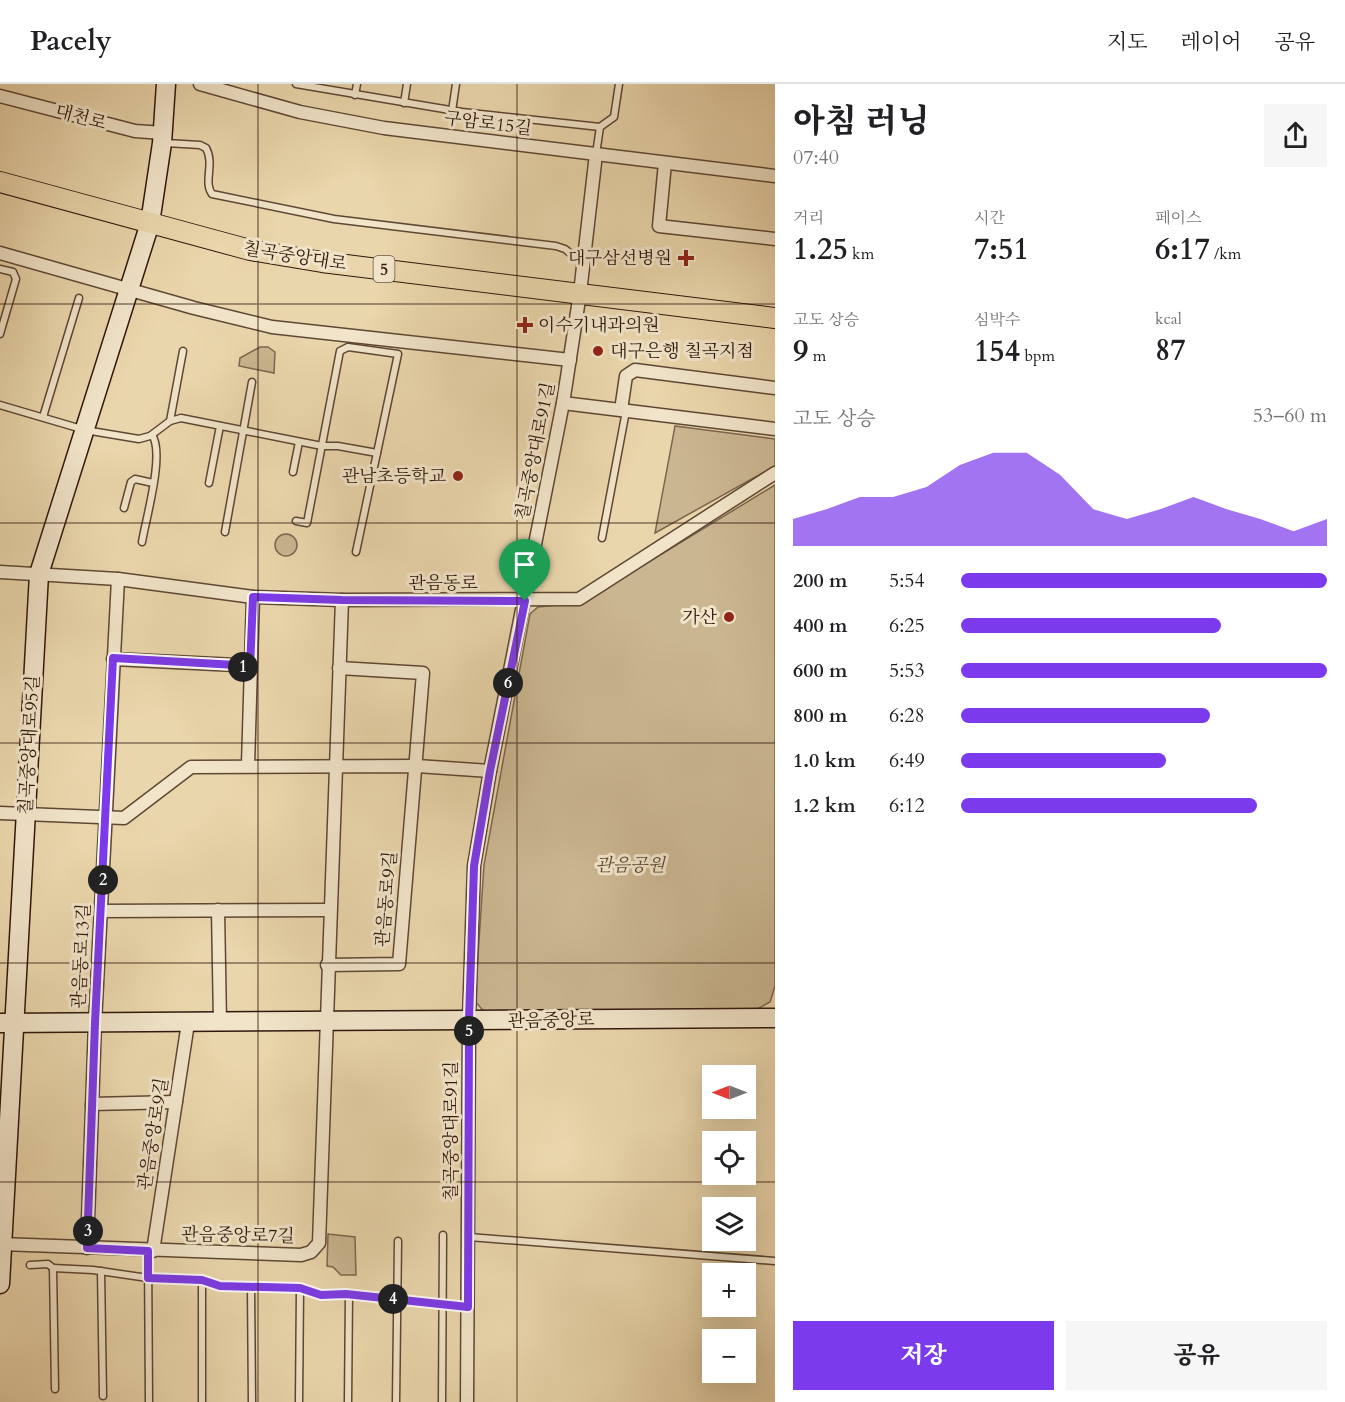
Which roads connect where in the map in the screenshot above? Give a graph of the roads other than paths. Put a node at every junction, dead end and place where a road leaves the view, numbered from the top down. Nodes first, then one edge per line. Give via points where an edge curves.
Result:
1 (166, 84) edge
2 (200, 84) edge
3 (296, 84) edge
4 (357, 84) edge
5 (407, 84) edge
6 (456, 84) edge
7 (619, 84) edge
8 (356, 95) junction
9 (0, 96) edge
10 (404, 103) junction
11 (452, 111) junction
12 (600, 127) junction
13 (162, 138) junction
14 (596, 154) junction
15 (665, 163) junction
16 (775, 176) edge
17 (0, 182) edge
18 (150, 223) junction
19 (775, 239) edge
20 (0, 253) edge
21 (584, 264) junction
22 (0, 269) edge
23 (130, 288) junction
24 (580, 293) junction
25 (79, 298) dead end
26 (775, 318) edge
27 (0, 334) edge
28 (183, 351) dead end
29 (570, 360) junction
30 (252, 382) dead end
31 (775, 388) edge
32 (563, 403) junction
33 (0, 405) edge
34 (624, 411) junction
35 (43, 417) junction
36 (170, 421) junction
37 (220, 426) junction
38 (775, 429) edge
39 (85, 430) junction
40 (242, 430) junction
41 (152, 435) junction
42 (299, 442) junction
43 (322, 446) junction
44 (377, 453) junction
45 (293, 472) dead end
46 (775, 473) edge
47 (153, 483) junction
48 (209, 483) dead end
49 (124, 508) dead end
50 (296, 521) dead end
51 (225, 532) dead end
52 (602, 538) dead end
53 (142, 542) dead end
54 (356, 552) dead end
55 (0, 572) edge
56 (39, 574) junction
57 (117, 579) junction
58 (253, 597) junction
59 (342, 600) junction
60 (525, 601) junction
61 (113, 658) junction
62 (339, 668) junction
63 (250, 669) junction
64 (248, 765) junction
65 (335, 766) junction
66 (417, 766) junction
67 (490, 771) junction
68 (0, 813) edge
69 (25, 814) junction
70 (106, 818) junction
71 (218, 910) junction
72 (330, 910) junction
73 (101, 911) junction
74 (327, 965) junction
75 (775, 1018) edge
76 (469, 1020) junction
77 (220, 1022) junction
78 (326, 1022) junction
79 (95, 1023) junction
80 (188, 1023) junction
81 (8, 1024) edge
82 (176, 1102) junction
83 (92, 1104) junction
84 (443, 1235) dead end
85 (469, 1237) junction
86 (398, 1241) dead end
87 (1, 1244) edge
88 (87, 1248) junction
89 (151, 1251) junction
90 (775, 1261) edge
91 (30, 1265) dead end
92 (53, 1268) junction
93 (101, 1271) junction
94 (148, 1278) junction
95 (202, 1280) junction
96 (0, 1284) edge
97 (251, 1287) junction
98 (300, 1288) junction
99 (349, 1294) junction
100 (397, 1299) junction
101 (442, 1304) junction
102 (468, 1307) junction
103 (55, 1389) dead end
104 (103, 1396) dead end
105 (149, 1402) edge
106 (202, 1402) edge
107 (252, 1402) edge
108 (299, 1402) edge
109 (348, 1402) edge
110 (396, 1402) edge
111 (442, 1402) edge
112 (467, 1402) edge

1 - 13 main road
2 - 14 street, 구암로15길 via 300,112 384,128
3 - 8 lane
4 - 8 lane
5 - 10 lane
6 - 11 lane
7 - 12 lane via 614,117
8 - 10 lane
9 - 13 street, 대천로
10 - 11 lane
11 - 12 lane
12 - 14 lane
13 - 18 main road
13 - 21 lane via 206,148 211,162 208,187 212,194 334,219 556,246
14 - 15 street, 구암로15길
14 - 21 street, 칠곡중앙대로91길
15 - 16 street, 구암로15길
15 - 19 street via 658,226
17 - 18 main road, 칠곡중앙대로 / 5
18 - 23 main road, 칠곡중앙대로95길
18 - 24 main road, 칠곡중앙대로 / 5 via 250,250 322,262
20 - 23 street
21 - 24 street, 칠곡중앙대로91길
22 - 27 lane via 13,272 16,279
23 - 29 street via 272,327
23 - 39 main road, 칠곡중앙대로95길
24 - 26 main road, 칠곡중앙대로 / 5
24 - 29 street, 칠곡중앙대로91길
25 - 35 lane
28 - 36 lane
29 - 32 street, 칠곡중앙대로91길
30 - 40 lane
31 - 34 street via 634,370 626,376
32 - 34 street
32 - 60 street, 칠곡중앙대로91길
33 - 35 lane
34 - 38 street
34 - 52 lane
35 - 39 lane
36 - 37 lane via 181,418
36 - 41 lane
37 - 40 lane
37 - 48 lane
39 - 41 lane via 139,439
39 - 56 main road, 칠곡중앙대로95길
40 - 42 lane
40 - 51 lane
41 - 47 lane via 157,451
42 - 43 lane
42 - 45 lane
43 - 44 lane
43 - 44 lane via 340,351 348,347 398,354
43 - 50 lane via 308,523
44 - 54 lane
46 - 60 street, 관음동로 via 579,599
47 - 49 lane via 131,482
47 - 53 lane
55 - 56 street, 관음동로
56 - 57 street, 관음동로
56 - 69 main road, 칠곡중앙대로95길
57 - 58 street, 관음동로
57 - 61 street, 관음동로13길
58 - 59 street, 관음동로
58 - 63 street
59 - 60 street, 관음동로
59 - 62 street
60 - 67 street, 칠곡중앙대로91길
61 - 63 street
61 - 70 street, 관음동로13길
62 - 65 street
62 - 66 street, 관음동로9길 via 423,673
63 - 64 street
64 - 65 street
64 - 70 street via 191,767 124,818
65 - 66 street
65 - 72 street
66 - 67 street
66 - 74 street, 관음동로9길 via 399,964
67 - 76 street, 칠곡중앙대로91길 via 474,866
68 - 69 street
69 - 70 street
69 - 81 main road, 칠곡중앙대로95길
70 - 73 street, 관음동로13길
71 - 72 street
71 - 73 street
71 - 77 street
72 - 74 street
73 - 79 street, 관음동로13길
74 - 78 street
75 - 76 main road, 관음중앙로
76 - 78 main road, 관음중앙로
76 - 85 street, 칠곡중앙대로91길
77 - 78 main road, 관음중앙로
77 - 80 main road, 관음중앙로
78 - 89 street, 관음중앙로7길 via 319,1243 311,1252 301,1255
79 - 80 main road, 관음중앙로
79 - 81 main road, 관음중앙로
79 - 83 street, 관음동로13길
80 - 82 street, 관음중앙로9길
81 - 87 main road, 칠곡중앙대로95길
82 - 83 street
82 - 89 street, 관음중앙로9길
83 - 88 street
84 - 101 lane
85 - 90 lane
85 - 102 street, 칠곡중앙대로91길
86 - 100 lane
87 - 88 street, 관음중앙로7길
87 - 96 main road, 칠곡중앙대로95길
88 - 89 street, 관음중앙로7길
89 - 94 lane
91 - 92 lane via 48,1264
92 - 93 lane
92 - 103 lane
93 - 94 lane
93 - 104 lane
94 - 95 lane
94 - 105 lane
95 - 97 lane via 220,1286
95 - 106 lane
97 - 98 lane
97 - 107 lane
98 - 99 lane via 321,1295
98 - 108 lane
99 - 100 lane
99 - 109 lane
100 - 101 lane
100 - 110 lane
101 - 102 lane
101 - 111 lane
102 - 112 street, 칠곡중앙대로91길

